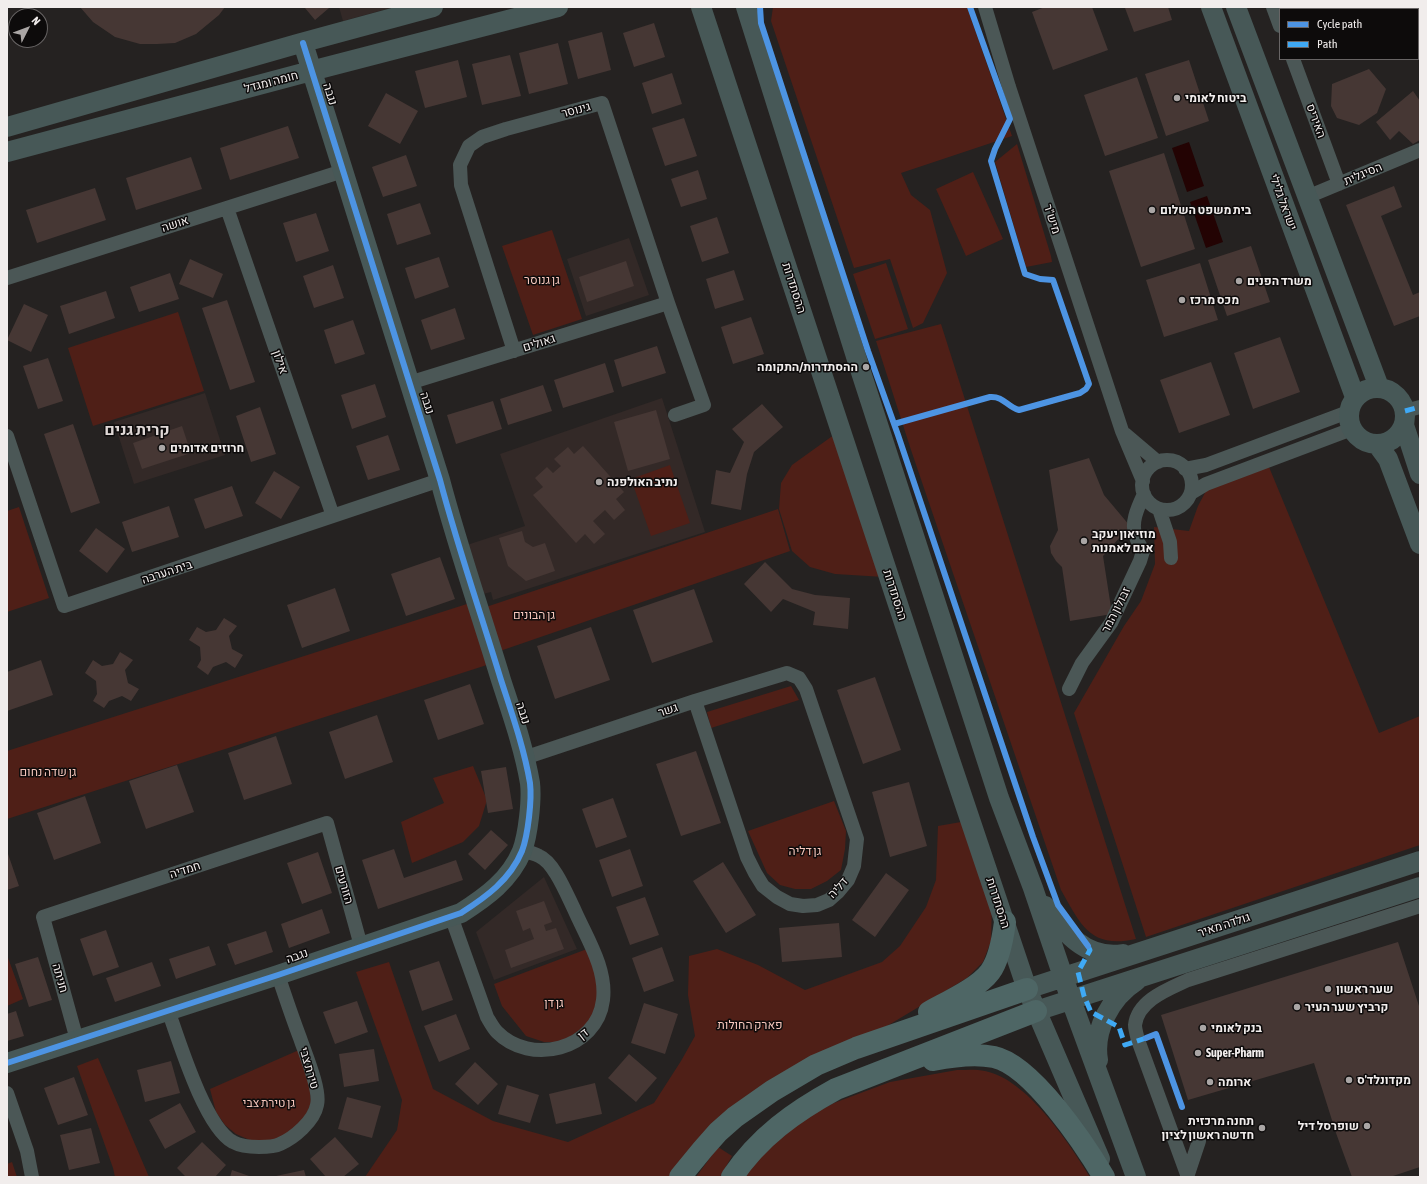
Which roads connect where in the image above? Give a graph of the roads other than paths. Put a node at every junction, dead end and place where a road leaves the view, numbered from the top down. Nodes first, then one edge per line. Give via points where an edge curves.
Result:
1 (433, 7) edge
2 (558, 7) edge
3 (693, 7) edge
4 (701, 7) edge
5 (746, 7) edge
6 (752, 7) edge
7 (985, 7) edge
8 (1211, 7) edge
9 (1236, 7) edge
10 (1273, 7) edge
11 (1279, 23) edge
12 (752, 28) junction
13 (303, 43) junction
14 (714, 46) junction
15 (1292, 60) edge
16 (311, 71) junction
17 (7, 127) edge
18 (1420, 150) edge
19 (7, 152) edge
20 (343, 171) junction
21 (1339, 184) junction
22 (1307, 197) junction
23 (227, 208) junction
24 (7, 278) edge
25 (668, 303) junction
26 (514, 351) junction
27 (409, 384) junction
28 (1380, 387) junction
29 (1352, 413) junction
30 (675, 415) dead end
31 (1410, 415) edge
32 (1122, 431) junction
33 (7, 436) edge
34 (1377, 444) junction
35 (1158, 462) junction
36 (1185, 469) junction
37 (1420, 474) edge
38 (440, 480) junction
39 (1143, 487) junction
40 (1191, 493) junction
41 (1157, 508) junction
42 (1178, 508) junction
43 (333, 516) junction
44 (1134, 526) junction
45 (1170, 542) junction
46 (1420, 544) edge
47 (1171, 558) dead end
48 (806, 689) joint
49 (1069, 689) dead end
50 (695, 701) junction
51 (524, 758) junction
52 (327, 823) joint
53 (522, 850) junction
54 (1420, 861) edge
55 (1420, 886) edge
56 (1033, 888) junction
57 (1420, 906) edge
58 (451, 916) junction
59 (43, 917) joint
60 (1005, 922) junction
61 (362, 946) junction
62 (1148, 949) junction
63 (1172, 967) junction
64 (1214, 971) junction
65 (278, 975) junction
66 (1064, 977) junction
67 (1142, 977) junction
68 (1027, 988) junction
69 (1071, 1000) junction
70 (168, 1010) junction
71 (1036, 1011) junction
72 (881, 1039) junction
73 (77, 1040) junction
74 (7, 1063) edge
75 (889, 1068) junction
76 (1100, 1078) junction
77 (7, 1093) edge
78 (1199, 1141) dead end
79 (689, 1169) edge
80 (32, 1177) edge
81 (680, 1177) edge
82 (732, 1177) edge
83 (1104, 1177) edge
84 (1108, 1177) edge
85 (1136, 1177) edge
86 (1188, 1177) edge

1 - 13 street
2 - 16 street, חומה ומגדל
3 - 14 street
4 - 14 street, ההסתדרות
5 - 12 street
6 - 12 street
7 - 32 street, מיש"ר
8 - 29 street, ישראל גלילי
9 - 22 street, ישראל גלילי
10 - 11 street
12 - 56 street via 999,798
13 - 16 street, נגבה
13 - 17 street
14 - 60 street, ההסתדרות
15 - 21 street, האיריס
16 - 19 street, חומה ומגדל
16 - 20 street, נגבה
18 - 21 street, הסיגלית
20 - 23 street, אושה
20 - 27 street, נגבה
21 - 22 street, הסיגלית
22 - 28 street, ישראל גלילי
23 - 24 street, אושה
23 - 43 street, אילון
25 - 26 street, גאולים
25 - 26 street, גינוסר via 602,103 506,129 482,137 469,146 460,165 461,185
25 - 30 street, גינוסר via 704,405
26 - 27 street, גאולים
27 - 38 street, נגבה
28 - 29 street via 1366,389
28 - 31 street via 1396,395
29 - 34 street, ישראל גלילי via 1358,437 1367,443
29 - 36 street via 1206,465
29 - 40 street
31 - 34 street via 1396,437
31 - 37 street
32 - 35 street
32 - 39 street, מיש"ר
33 - 43 street, בית הערבה via 64,606
34 - 46 street via 1388,459
35 - 36 street via 1172,461
35 - 39 street via 1146,473
36 - 40 street via 1192,484
38 - 43 street, בית הערבה
38 - 51 street, נגבה via 453,531 488,636
39 - 41 street via 1150,504
39 - 44 street, זבולון המר
40 - 42 street
41 - 42 street
41 - 44 street via 1146,512
41 - 45 street
42 - 45 street
44 - 49 street, זבולון המר via 1135,536 1142,551 1140,561 1111,623 1082,663
45 - 47 street
48 - 50 street, גשר via 799,678 787,673
48 - 50 street, דליה via 857,839 854,866 848,880 829,900 817,905 790,904 763,886 754,874
50 - 51 street, גשר
51 - 53 street, נגבה via 530,784 528,828
52 - 59 street, חמדיה
52 - 61 street, הזורעים
53 - 58 street, נגבה via 514,868 501,883 484,898 461,913
53 - 58 street, דן via 541,856 555,871 599,964 604,1000 596,1022 588,1032 559,1048 535,1051 515,1045 496,1031 487,1016
54 - 62 street, גולדה מאיר
55 - 63 street, גולדה מאיר
56 - 62 street via 1056,922 1078,944 1115,955
56 - 66 street
57 - 64 street
58 - 61 street, נגבה
59 - 73 street, חניתה
60 - 68 street, ההסתדרות
60 - 72 highway via 1000,949 990,972 974,986
61 - 65 street, נגבה
62 - 66 street, גולדה מאיר
63 - 64 street
63 - 67 street, גולדה מאיר
64 - 86 street via 1159,993 1142,1008 1135,1025 1138,1040
65 - 70 street, נגבה
65 - 70 street, טירת צבי via 311,1070 317,1105 304,1127 280,1145 251,1147 233,1142 218,1129 192,1077
66 - 68 street, גולדה מאיר
66 - 69 street
67 - 69 street, גולדה מאיר
67 - 76 street via 1114,1002 1100,1027 1097,1057
68 - 71 street, ההסתדרות
68 - 72 highway
69 - 71 street, גולדה מאיר
69 - 76 street
70 - 73 street, נגבה
71 - 75 highway
71 - 84 street, ההסתדרות
72 - 79 highway via 835,1056 772,1090 718,1132
73 - 74 street, נגבה
75 - 82 highway via 836,1088 811,1102 770,1133
75 - 83 highway via 966,1056 995,1057 1006,1061 1019,1070 1052,1103 1089,1151
76 - 85 street
77 - 80 street via 27,1151
78 - 86 street
79 - 81 highway

